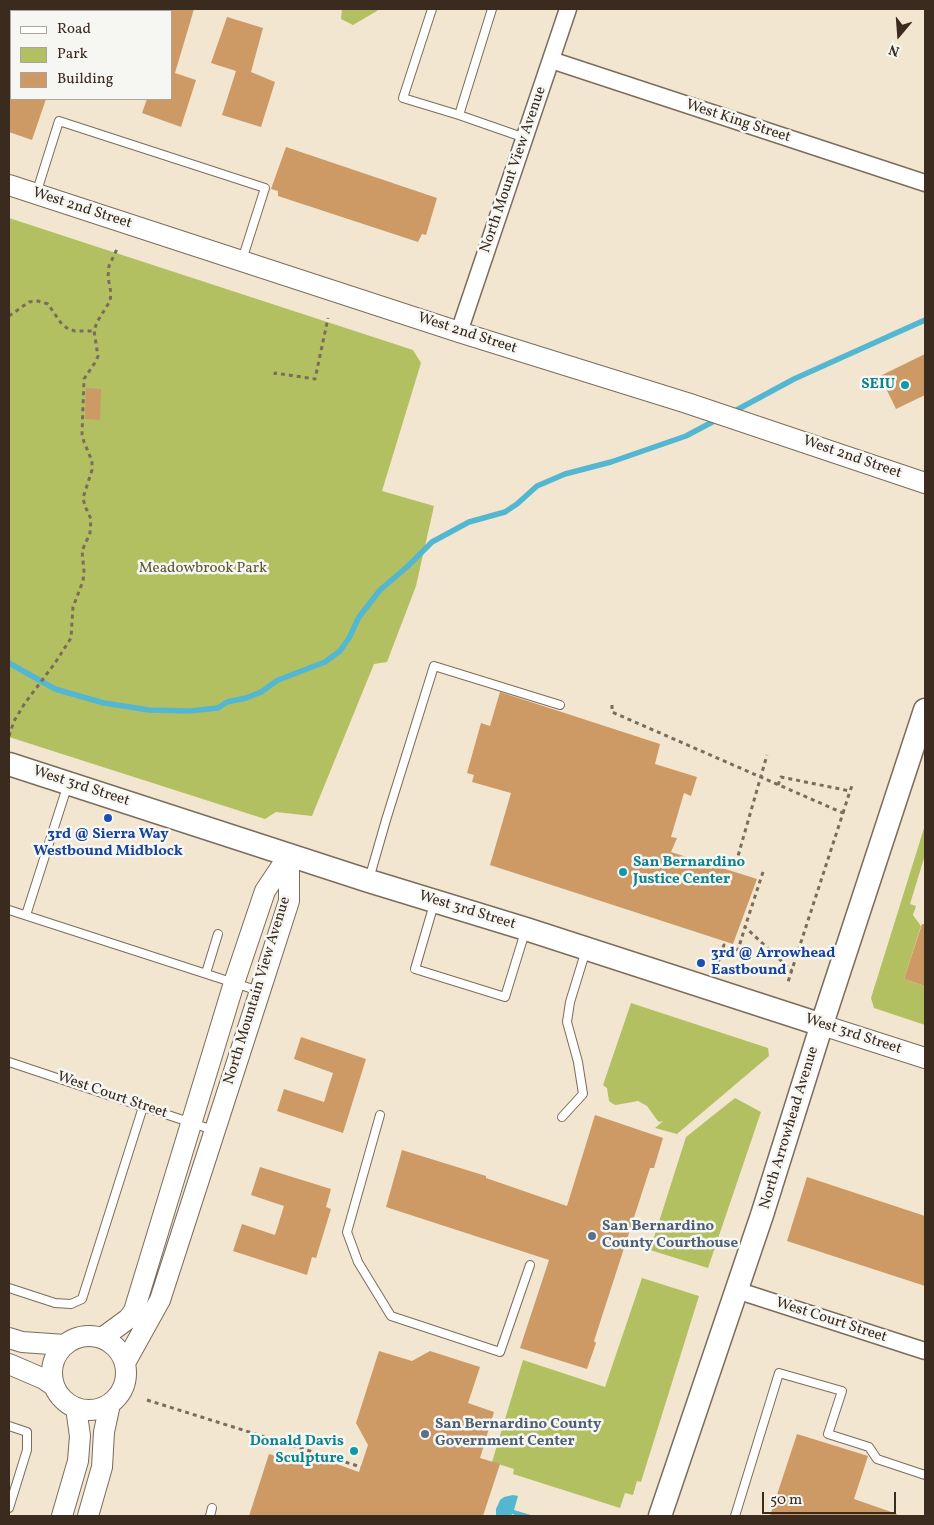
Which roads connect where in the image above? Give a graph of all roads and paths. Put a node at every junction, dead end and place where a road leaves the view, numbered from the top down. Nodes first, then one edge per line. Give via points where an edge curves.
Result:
1 (432, 9) edge
2 (492, 9) edge
3 (568, 9) edge
4 (551, 60) junction
5 (459, 116) junction
6 (525, 138) junction
7 (925, 183) edge
8 (9, 185) edge
9 (36, 194) junction
10 (117, 249) dead end
11 (242, 261) junction
12 (9, 316) edge
13 (328, 318) dead end
14 (94, 332) junction
15 (459, 332) junction
16 (275, 375) dead end
17 (925, 483) edge
18 (560, 705) dead end
19 (612, 705) dead end
20 (925, 710) edge
21 (9, 736) edge
22 (766, 756) dead end
23 (9, 764) edge
24 (760, 778) junction
25 (69, 783) junction
26 (853, 783) dead end
27 (778, 785) junction
28 (850, 791) junction
29 (843, 813) junction
30 (289, 855) junction
31 (736, 863) dead end
32 (763, 872) dead end
33 (369, 881) junction
34 (435, 902) junction
35 (9, 910) edge
36 (26, 915) junction
37 (745, 927) junction
38 (526, 929) junction
39 (218, 934) dead end
40 (586, 948) junction
41 (718, 963) dead end
42 (792, 971) junction
43 (206, 973) junction
44 (234, 983) junction
45 (787, 985) dead end
46 (260, 991) junction
47 (822, 1025) junction
48 (925, 1058) edge
49 (9, 1062) edge
50 (143, 1107) junction
51 (380, 1115) dead end
52 (562, 1117) dead end
53 (192, 1124) junction
54 (215, 1131) junction
55 (530, 1265) dead end
56 (9, 1288) edge
57 (736, 1290) junction
58 (9, 1338) edge
59 (102, 1338) junction
60 (65, 1345) junction
61 (925, 1351) edge
62 (125, 1363) junction
63 (9, 1364) edge
64 (54, 1386) junction
65 (147, 1400) dead end
66 (110, 1404) junction
67 (76, 1408) junction
68 (9, 1426) edge
69 (360, 1467) dead end
70 (925, 1475) edge
71 (9, 1508) edge
72 (62, 1516) edge
73 (88, 1516) edge
74 (660, 1516) edge
75 (735, 1516) edge

1 - 5 lane via 403,98
2 - 5 lane
3 - 4 street, North Mount View Avenue
4 - 6 street, North Mount View Avenue
4 - 7 street, West King Street
5 - 6 lane
6 - 15 street, North Mount View Avenue
8 - 9 street, West 2nd Street
9 - 11 street, West 2nd Street
9 - 11 lane via 58,121 265,188
10 - 14 path via 109,266 110,301
11 - 15 street, West 2nd Street
12 - 14 path via 29,302 38,301 48,304 68,329
13 - 16 path via 315,379
14 - 21 path via 98,356 84,379 82,434 92,461 84,498 91,526 82,551 83,581 73,608 71,638 25,703
15 - 17 street, West 2nd Street via 687,403
18 - 33 lane via 434,666
19 - 24 path via 612,712
20 - 47 main road, North Arrowhead Avenue
22 - 24 path
23 - 25 main road, West 3rd Street
24 - 27 path
24 - 31 path
25 - 30 main road, West 3rd Street
25 - 36 lane
26 - 28 path
27 - 28 path via 781,778
27 - 29 path
28 - 29 path
29 - 42 path
30 - 33 main road, West 3rd Street
30 - 44 street, North Mountain View Avenue via 265,891
30 - 46 street, North Mountain View Avenue via 289,901
32 - 37 path
33 - 34 main road, West 3rd Street
34 - 38 main road, West 3rd Street
34 - 38 lane via 415,968 505,998
35 - 36 lane
36 - 43 lane
37 - 41 path via 738,950 724,945
37 - 42 path
38 - 40 main road, West 3rd Street
39 - 43 lane
40 - 47 main road, West 3rd Street
40 - 52 lane via 567,1022 583,1094
42 - 45 path
43 - 44 lane
44 - 46 lane
44 - 53 street, North Mountain View Avenue
46 - 54 street, North Mountain View Avenue
47 - 48 street, West 3rd Street
47 - 57 main road, North Arrowhead Avenue
49 - 50 lane, West Court Street
50 - 53 lane, West Court Street
50 - 56 lane via 82,1299 71,1304 55,1303
51 - 55 lane via 347,1232 358,1262 391,1316 500,1352
53 - 54 lane, West Court Street
53 - 59 street, North Mountain View Avenue via 134,1311
54 - 62 street, North Mountain View Avenue via 160,1300
57 - 61 street, West Court Street
57 - 74 main road, North Arrowhead Avenue
58 - 60 street
59 - 60 street via 76,1338
59 - 62 street via 120,1352
60 - 64 street via 52,1367
62 - 66 street via 124,1386
63 - 64 street
64 - 67 street via 65,1402
65 - 69 path
66 - 67 street via 99,1410
66 - 73 street via 102,1467
67 - 72 street via 80,1436 78,1461
68 - 71 lane via 27,1432 27,1450
70 - 75 lane via 877,1459 869,1447 828,1434 842,1391 779,1373

